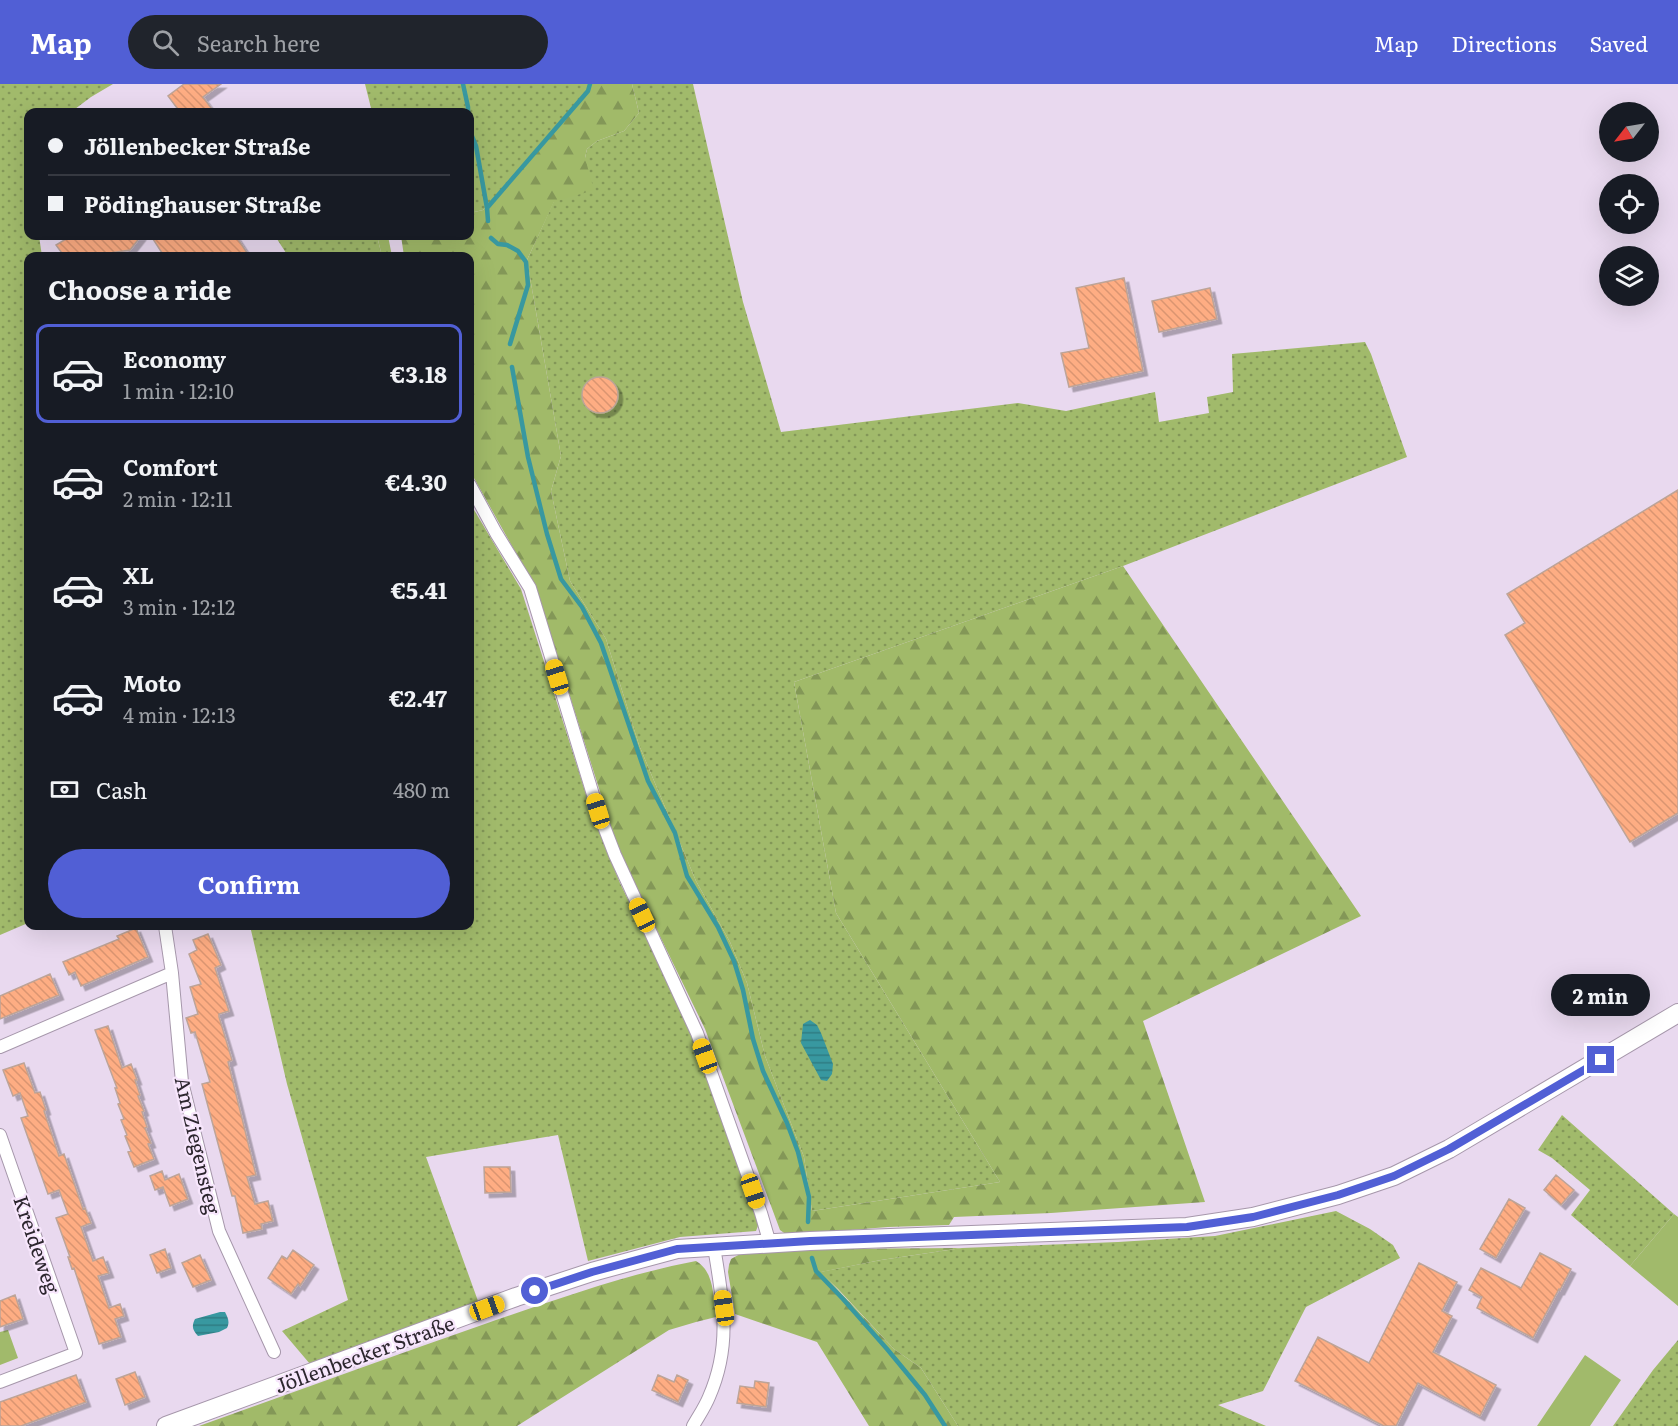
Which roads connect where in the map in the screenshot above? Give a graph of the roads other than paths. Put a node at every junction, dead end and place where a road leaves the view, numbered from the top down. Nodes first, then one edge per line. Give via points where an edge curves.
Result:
1 (474, 492) edge
2 (166, 930) edge
3 (172, 973) junction
4 (1678, 1013) edge
5 (0, 1047) edge
6 (0, 1135) edge
7 (770, 1244) junction
8 (714, 1247) junction
9 (274, 1352) dead end
10 (0, 1382) edge
11 (166, 1426) edge
12 (693, 1426) edge

1 - 7 street via 530,588 598,811 697,1033
2 - 3 street, Am Ziegensteg
3 - 5 street
3 - 9 street, Am Ziegensteg via 182,1082 219,1231
4 - 7 main road, Jöllenbecker Straße via 1449,1149 1394,1176 1275,1212 1187,1227
6 - 10 street, Kreideweg via 76,1353
7 - 8 main road, Jöllenbecker Straße
8 - 11 main road, Jöllenbecker Straße via 677,1249 571,1279
8 - 12 street via 724,1308 724,1338 709,1397

